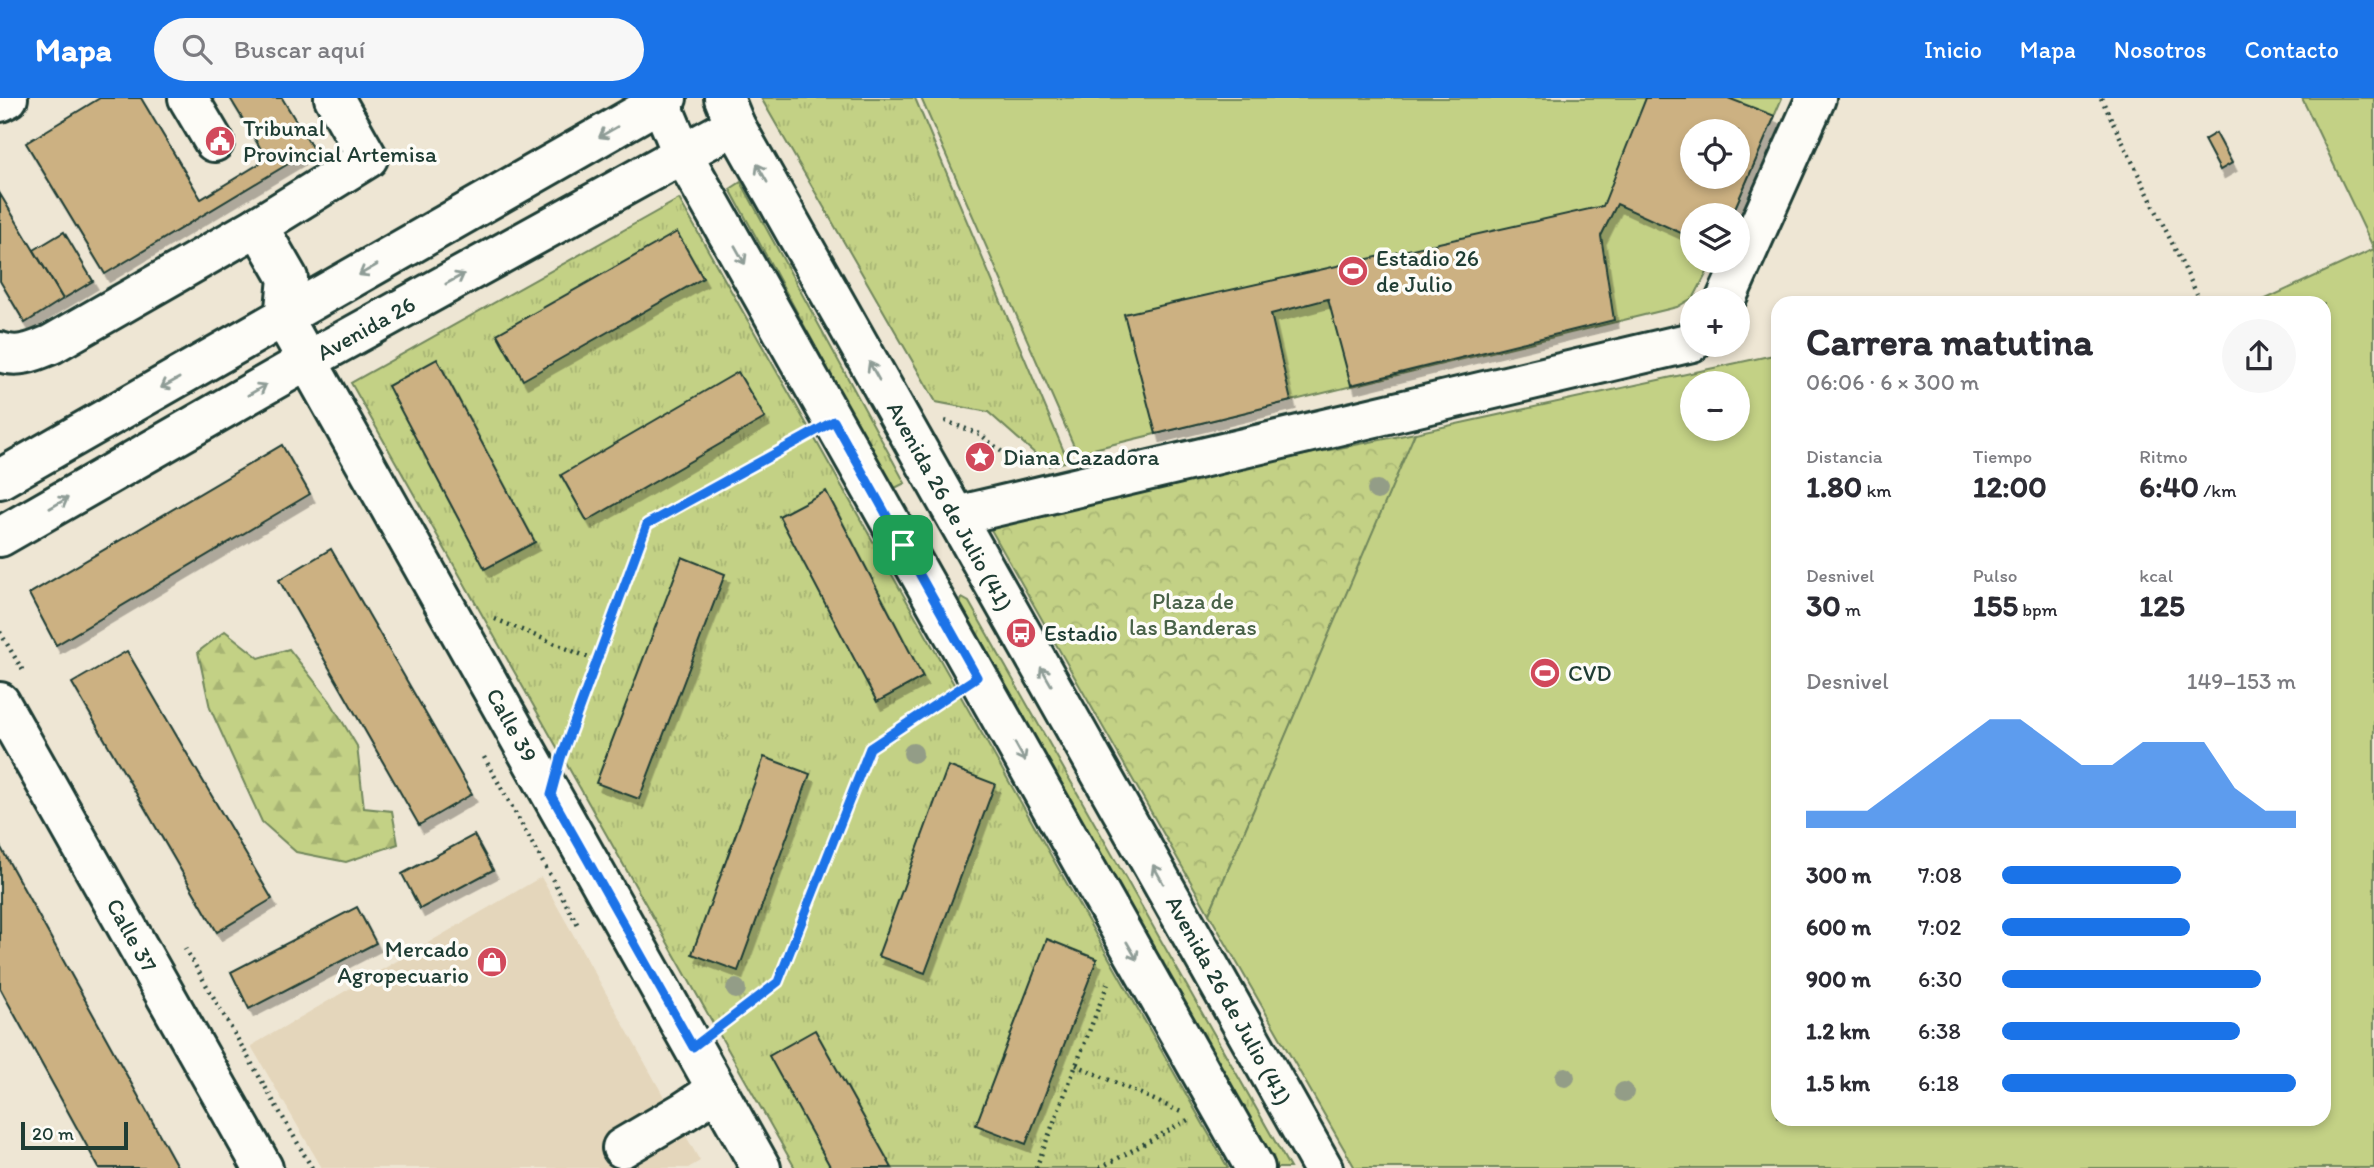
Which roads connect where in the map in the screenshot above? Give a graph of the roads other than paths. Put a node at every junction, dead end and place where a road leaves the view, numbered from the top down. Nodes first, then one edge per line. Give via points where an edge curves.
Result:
1 (8, 98) edge
2 (188, 98) edge
3 (334, 98) edge
4 (1816, 98) edge
5 (662, 99) edge
6 (0, 102) edge
7 (730, 111) edge
8 (214, 142) dead end
9 (682, 153) junction
10 (258, 226) junction
11 (1731, 287) edge
12 (284, 319) junction
13 (1680, 345) edge
14 (0, 352) edge
15 (307, 361) junction
16 (0, 479) edge
17 (956, 516) junction
18 (0, 537) edge
19 (903, 545) junction
20 (0, 702) edge
21 (717, 1090) junction
22 (622, 1147) dead end
23 (263, 1168) edge
24 (761, 1168) edge
25 (1255, 1168) edge
26 (1324, 1168) edge

1 - 6 street
2 - 8 street
3 - 10 street via 368,158
4 - 11 street
5 - 9 street
5 -> 12 street
7 - 9 street, Avenida 26
17 -> 7 street, Avenida 26 de Julio (41)
15 -> 9 street, Avenida 26
9 -> 19 street
10 - 12 street via 288,278
10 - 14 street via 52,344 26,354
12 - 15 street, Calle 39
12 -> 16 street
13 - 17 street
18 -> 15 street, Avenida 26
15 - 21 street, Calle 39
17 - 19 street
26 -> 17 street, Avenida 26 de Julio (41)
19 -> 25 street
20 - 23 street, Calle 37
21 - 22 street
21 - 24 street, Calle 39

